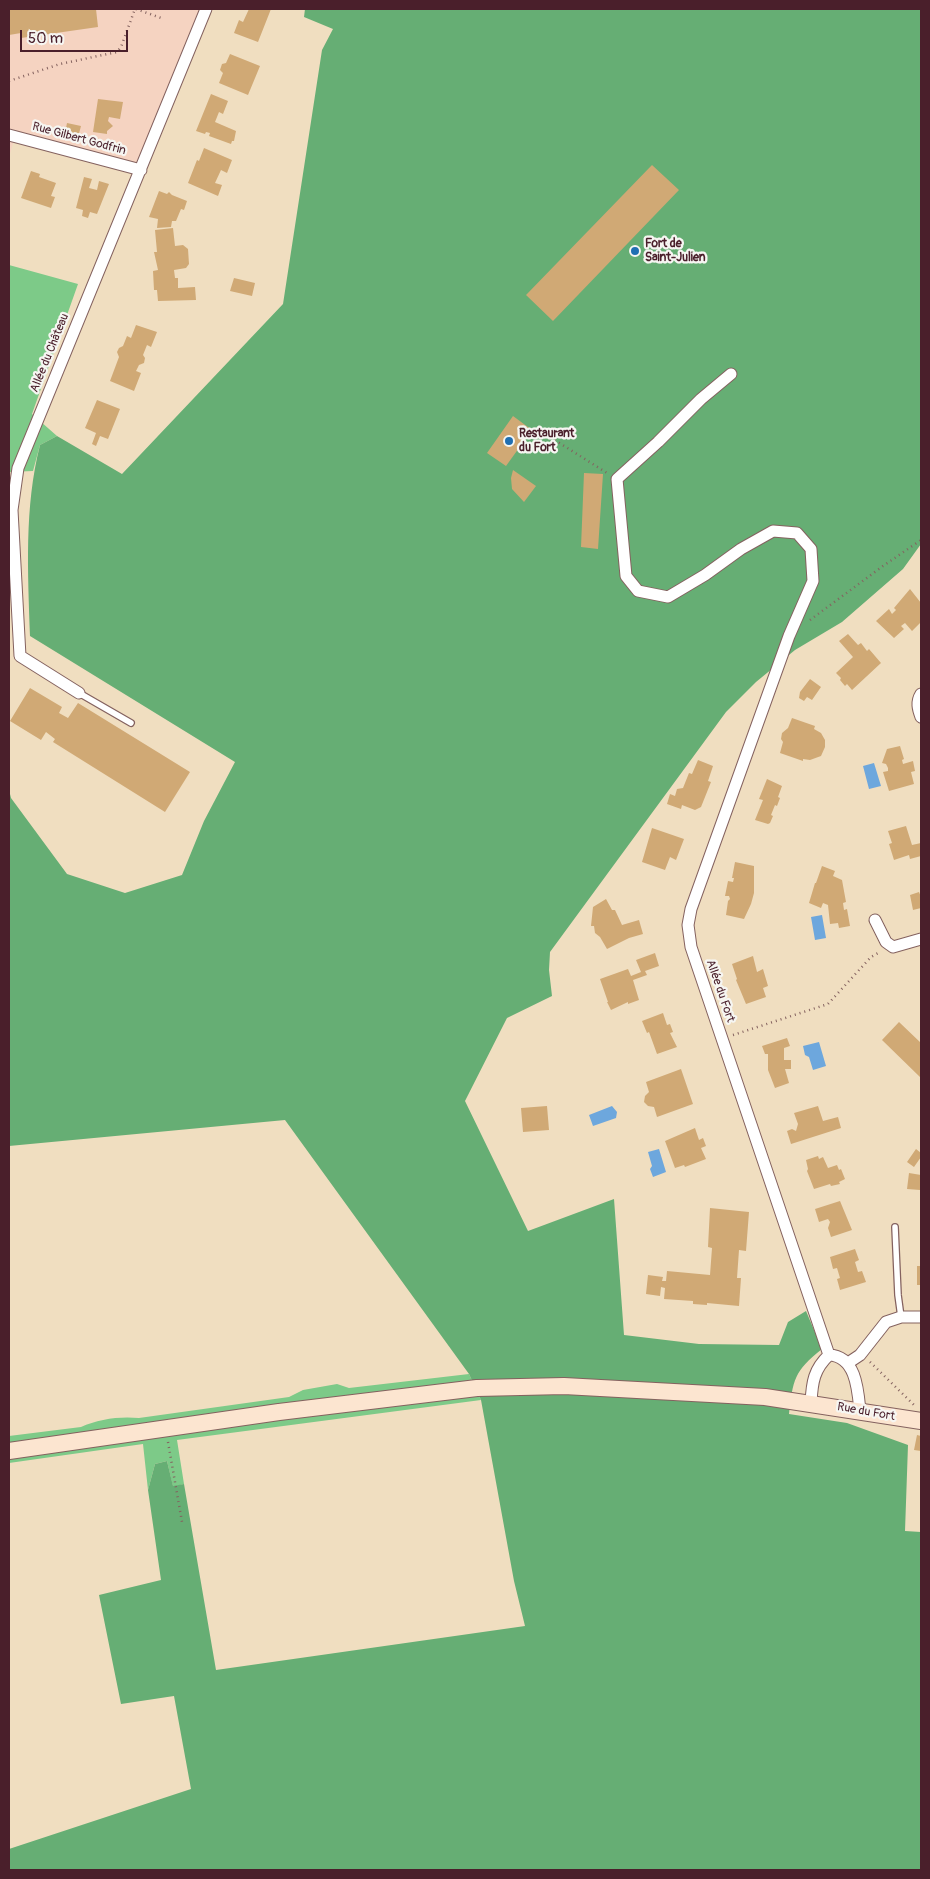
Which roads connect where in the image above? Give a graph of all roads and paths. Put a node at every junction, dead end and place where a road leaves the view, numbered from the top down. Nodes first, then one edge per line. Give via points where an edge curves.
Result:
1 (135, 9) edge
2 (206, 9) edge
3 (164, 19) dead end
4 (9, 81) edge
5 (9, 135) edge
6 (141, 170) junction
7 (731, 374) dead end
8 (542, 432) dead end
9 (617, 479) junction
10 (10, 511) edge
11 (921, 540) edge
12 (789, 636) junction
13 (80, 692) joint
14 (921, 694) edge
15 (921, 717) edge
16 (131, 723) dead end
17 (875, 920) dead end
18 (921, 939) edge
19 (893, 947) junction
20 (722, 1039) junction
21 (895, 1227) dead end
22 (901, 1317) junction
23 (921, 1317) edge
24 (860, 1354) junction
25 (829, 1355) junction
26 (848, 1364) junction
27 (811, 1403) junction
28 (914, 1405) dead end
29 (860, 1411) junction
30 (921, 1421) edge
31 (164, 1429) junction
32 (9, 1451) edge
33 (182, 1522) dead end

1 - 3 path
1 - 4 path via 121,47 116,52 60,64
2 - 6 street, Allée du Château
5 - 6 street, Rue Gilbert Godfrin
6 - 10 street, Allée du Château via 18,468
7 - 9 street
8 - 9 path
9 - 12 street, Allée du Fort via 626,576 638,591 668,597 773,531 797,533 811,549 814,581
10 - 13 street, Allée du Château via 20,656
11 - 12 path
12 - 20 street, Allée du Fort via 690,909 691,947
13 - 16 lane
14 - 15 street via 918,709
17 - 19 street via 886,942
18 - 19 street
19 - 20 path via 871,956 828,1004
20 - 25 street, Allée du Fort
21 - 22 lane
22 - 23 street
22 - 24 street via 886,1322
24 - 26 street
24 - 28 path
25 - 26 street via 836,1355
25 - 27 street via 819,1364 812,1383
26 - 29 street via 855,1378
27 - 29 main road, Rue du Fort
27 - 31 main road, Rue du Fort via 765,1396 564,1386 477,1388
29 - 30 main road, Rue du Fort
31 - 32 main road, Rue du Fort
31 - 33 path

